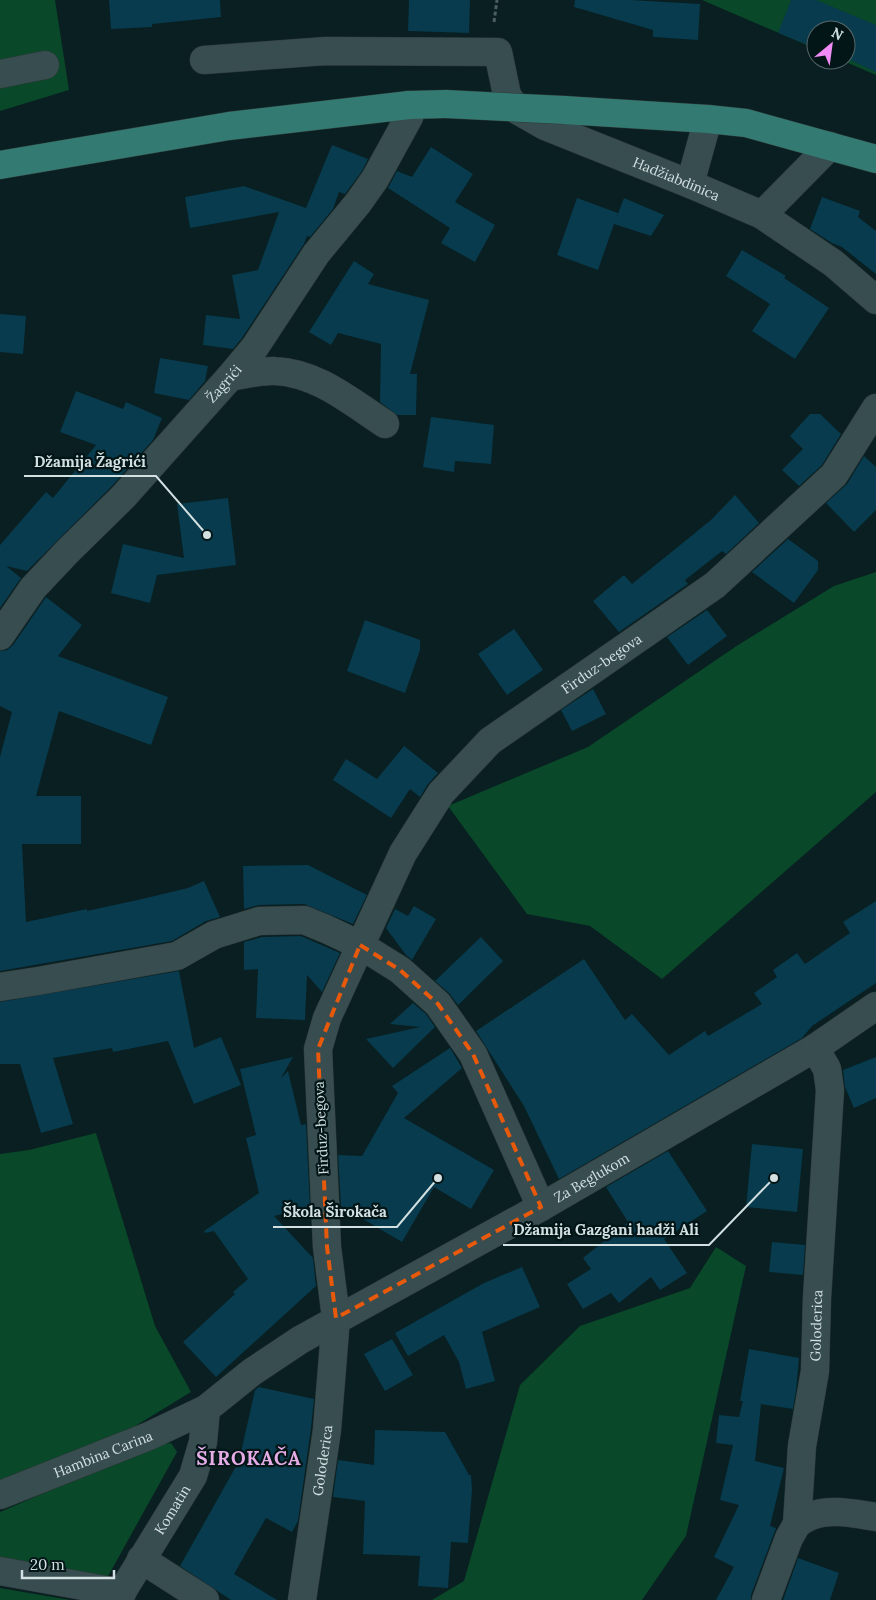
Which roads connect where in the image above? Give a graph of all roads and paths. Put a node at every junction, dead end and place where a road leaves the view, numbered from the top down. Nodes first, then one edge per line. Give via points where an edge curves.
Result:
1 (204, 60) dead end
2 (45, 65) dead end
3 (0, 74) edge
4 (409, 105) junction
5 (708, 119) junction
6 (830, 146) junction
7 (876, 158) edge
8 (0, 165) edge
9 (690, 184) junction
10 (762, 215) junction
11 (876, 300) edge
12 (230, 377) junction
13 (876, 408) edge
14 (385, 424) dead end
15 (0, 636) edge
16 (360, 945) junction
17 (0, 987) edge
18 (876, 1006) edge
19 (814, 1048) junction
20 (541, 1207) junction
21 (336, 1318) junction
22 (206, 1410) junction
23 (0, 1495) edge
24 (876, 1516) edge
25 (797, 1524) junction
26 (141, 1559) junction
27 (0, 1571) edge
28 (119, 1596) edge
29 (205, 1600) edge
30 (302, 1600) edge
31 (766, 1600) edge

1 - 9 street, Hadžiabdinica via 326,51 498,52 507,95 517,110 545,126
2 - 3 street
4 - 5 main road, bridge via 446,104
4 - 8 main road via 230,126
4 - 12 street, Žagrići via 409,117 374,179 316,254 264,335
5 - 6 main road via 746,123
5 - 9 street
6 - 7 main road
6 - 10 street
9 - 10 street, Hadžiabdinica
10 - 11 street, Hadžiabdinica via 832,263
12 - 14 street via 274,371 299,374 326,385
12 - 15 street, Žagrići via 123,497 33,588
13 - 16 street, Firduz-begova via 834,475 715,585 490,741 441,793 403,853
16 - 17 street via 304,920 259,921 214,935 177,956
16 - 20 street via 400,970 438,1004 473,1054
16 - 21 street, Firduz-begova via 327,1018 318,1049 327,1247
18 - 19 street, Za Beglukom
19 - 20 street, Za Beglukom
19 - 25 street, Goloderica via 828,1069 830,1090 815,1371 802,1446
20 - 21 street, Za Beglukom
21 - 22 street, Za Beglukom via 252,1372
21 - 30 street, Goloderica via 327,1430
22 - 23 street, Hambina Carina
22 - 26 street, Komatin via 203,1442 193,1476
24 - 25 street via 826,1513 812,1515
25 - 31 street, Goloderica
26 - 28 street, Komatin
26 - 29 street
27 - 28 street

